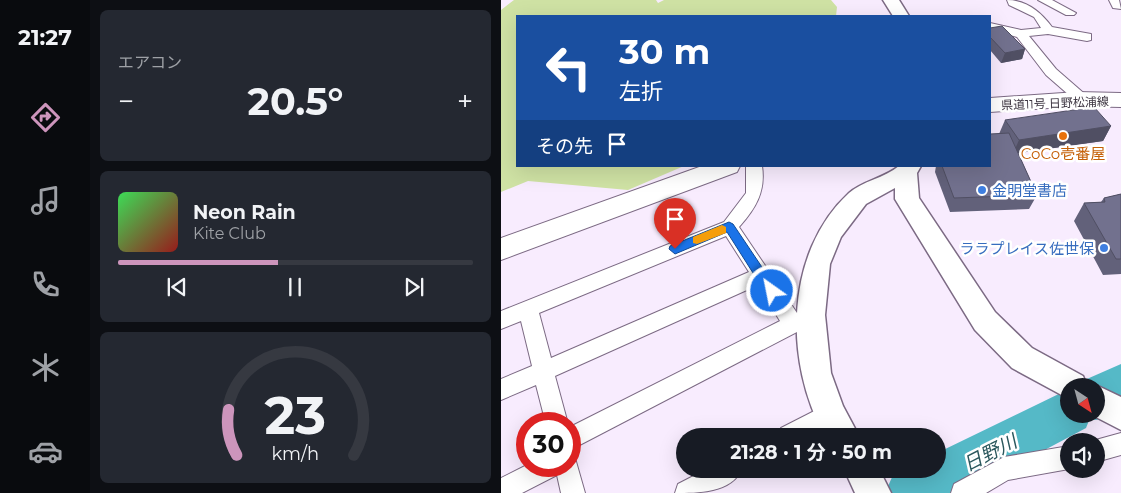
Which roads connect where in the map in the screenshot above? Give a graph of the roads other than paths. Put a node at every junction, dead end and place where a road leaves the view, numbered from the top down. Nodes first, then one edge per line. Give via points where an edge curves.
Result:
1 (891, 0) edge
2 (1012, 0) edge
3 (1043, 0) edge
4 (1114, 0) edge
5 (1121, 6) edge
6 (1071, 13) dead end
7 (900, 15) edge
8 (991, 26) edge
9 (1048, 30) junction
10 (1021, 34) junction
11 (1087, 36) dead end
12 (1082, 100) junction
13 (1121, 100) edge
14 (991, 106) edge
15 (725, 167) edge
16 (754, 167) edge
17 (908, 170) edge
18 (729, 227) junction
19 (501, 249) edge
20 (761, 275) junction
21 (528, 309) junction
22 (501, 320) edge
23 (802, 320) junction
24 (543, 372) junction
25 (1060, 379) edge
26 (501, 390) edge
27 (1105, 405) edge
28 (554, 412) edge
29 (830, 414) junction
30 (1121, 415) edge
31 (804, 428) edge
32 (838, 428) edge
33 (581, 433) edge
34 (1121, 444) edge
35 (1105, 448) edge
36 (1060, 459) edge
37 (528, 477) edge
38 (569, 477) edge
39 (714, 478) edge
40 (866, 478) edge
41 (501, 490) edge
42 (573, 493) edge
43 (687, 493) edge
44 (874, 493) edge
45 (963, 493) edge

1 - 7 street
2 - 9 street via 1037,15
3 - 6 street
4 - 5 street via 1117,6
8 - 10 street
9 - 10 street
9 - 11 street
10 - 12 street via 1051,72
12 - 13 main road, 県道11号 日野松浦線
12 - 14 main road, 県道11号 日野松浦線
15 - 19 main road
16 - 18 street via 753,200
17 - 23 street via 858,198 830,233 817,264
17 - 25 street via 907,199 985,321 1022,358
18 - 20 street
18 - 21 street
20 - 23 street
20 - 24 street
21 - 22 street
21 - 24 street
23 - 29 street
23 - 33 street
24 - 26 street
24 - 28 street
27 - 30 street
29 - 31 street
29 - 32 street
34 - 35 street
36 - 45 street via 1004,469
37 - 41 street
38 - 42 street
39 - 43 street
40 - 44 street

